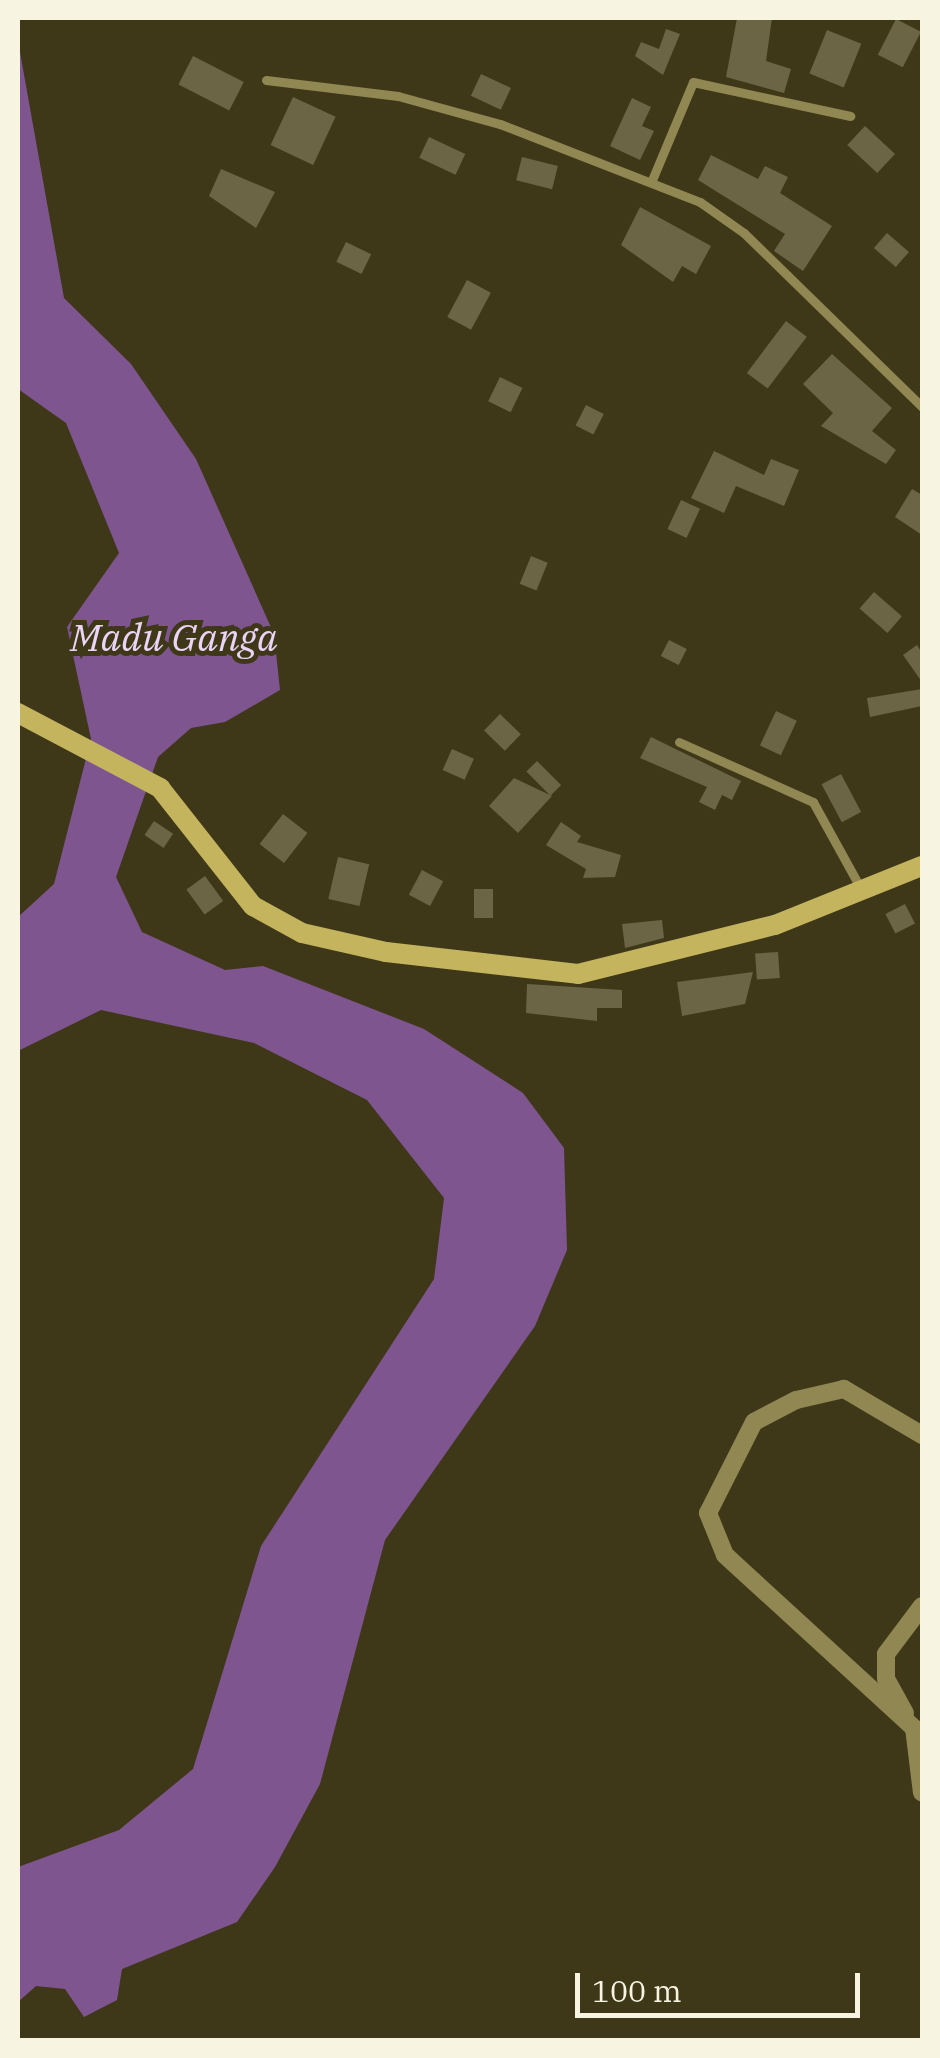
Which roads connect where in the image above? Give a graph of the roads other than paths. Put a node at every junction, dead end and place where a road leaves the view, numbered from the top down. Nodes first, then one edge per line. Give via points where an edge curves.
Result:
1 (266, 80) dead end
2 (850, 116) dead end
3 (652, 180) junction
4 (922, 406) edge
5 (18, 713) edge
6 (679, 742) dead end
7 (922, 866) edge
8 (862, 889) junction
9 (922, 1435) edge
10 (922, 1606) edge
11 (914, 1728) junction
12 (922, 1793) edge

1 - 3 lane via 398,96
2 - 3 lane via 693,82
3 - 4 lane via 744,233
5 - 8 street via 160,788 252,906 302,933 386,952 578,974 775,925
6 - 8 lane via 813,802
7 - 8 street
9 - 11 street via 844,1390 796,1400 754,1422 708,1513 724,1555
10 - 11 street via 886,1654 886,1679
11 - 12 street

